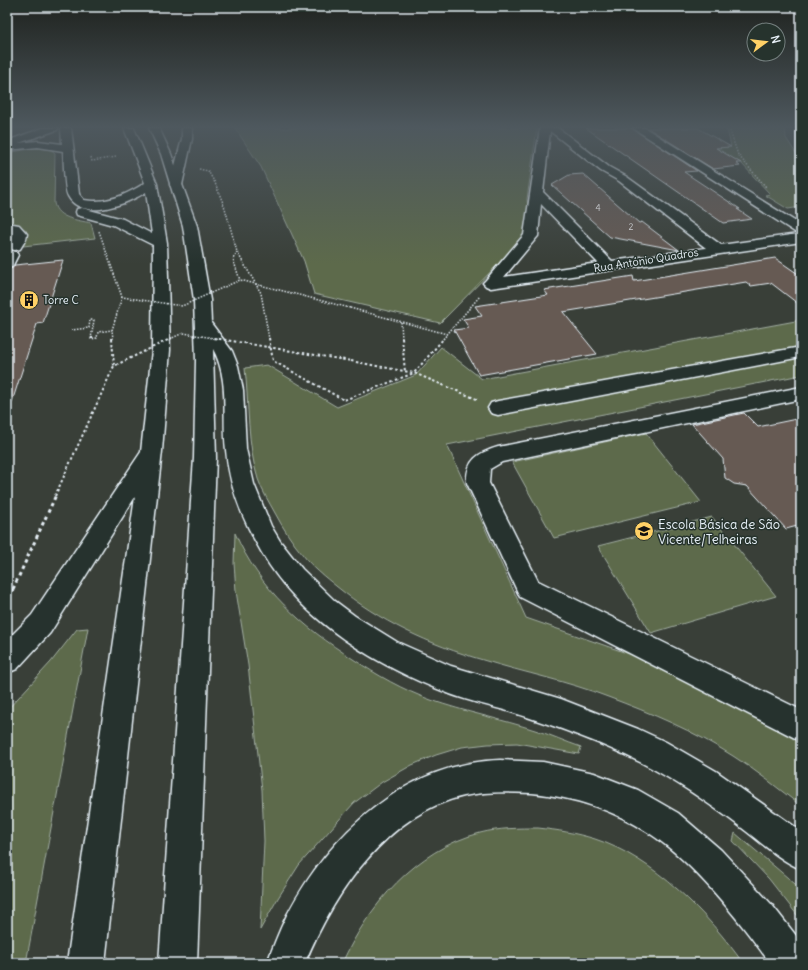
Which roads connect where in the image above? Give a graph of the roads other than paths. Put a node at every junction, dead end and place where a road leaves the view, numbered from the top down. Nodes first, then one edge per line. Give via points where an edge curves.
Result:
1 (72, 173) edge
2 (147, 173) edge
3 (172, 173) edge
4 (179, 173) edge
5 (542, 173) edge
6 (613, 173) edge
7 (710, 173) edge
8 (151, 184) junction
9 (176, 185) junction
10 (536, 192) junction
11 (74, 195) junction
12 (7, 227) edge
13 (801, 231) edge
14 (801, 238) edge
15 (160, 243) junction
16 (717, 250) junction
17 (11, 255) edge
18 (609, 266) junction
19 (203, 324) junction
20 (801, 352) edge
21 (801, 393) edge
22 (498, 408) road end
23 (152, 452) junction
24 (7, 659) edge
25 (801, 726) edge
26 (801, 852) edge
27 (86, 963) edge
28 (178, 963) edge
29 (286, 963) edge
30 (793, 963) edge

1 - 11 main road
2 - 8 main road
3 - 9 main road
4 - 9 main road
5 - 10 main road
6 - 16 main road
7 - 13 main road
8 - 11 main road via 135,195 103,206 80,203
8 - 15 main road
9 - 19 main road via 190,226 202,300
10 - 18 main road
10 - 18 main road, Rua António Quadros via 531,236 490,284
11 - 15 main road via 70,203 74,209 118,222
12 - 17 main road via 14,228 20,234
14 - 16 main road, Rua António Quadros
15 - 23 main road via 161,350
16 - 18 main road, Rua António Quadros
19 - 26 main road via 224,353 230,368 234,389 236,448 246,496 264,537 308,594 365,637 418,665 450,679 521,700 600,728 674,762 734,800
19 - 28 main road via 205,458
20 - 22 main road
21 - 25 main road via 498,455 482,463 477,472 478,483 529,589
23 - 24 main road via 41,624
23 - 27 main road
29 - 30 main road via 300,929 325,887 373,828 400,807 431,790 457,781 487,776 570,782 601,792 656,818 707,860 769,930

